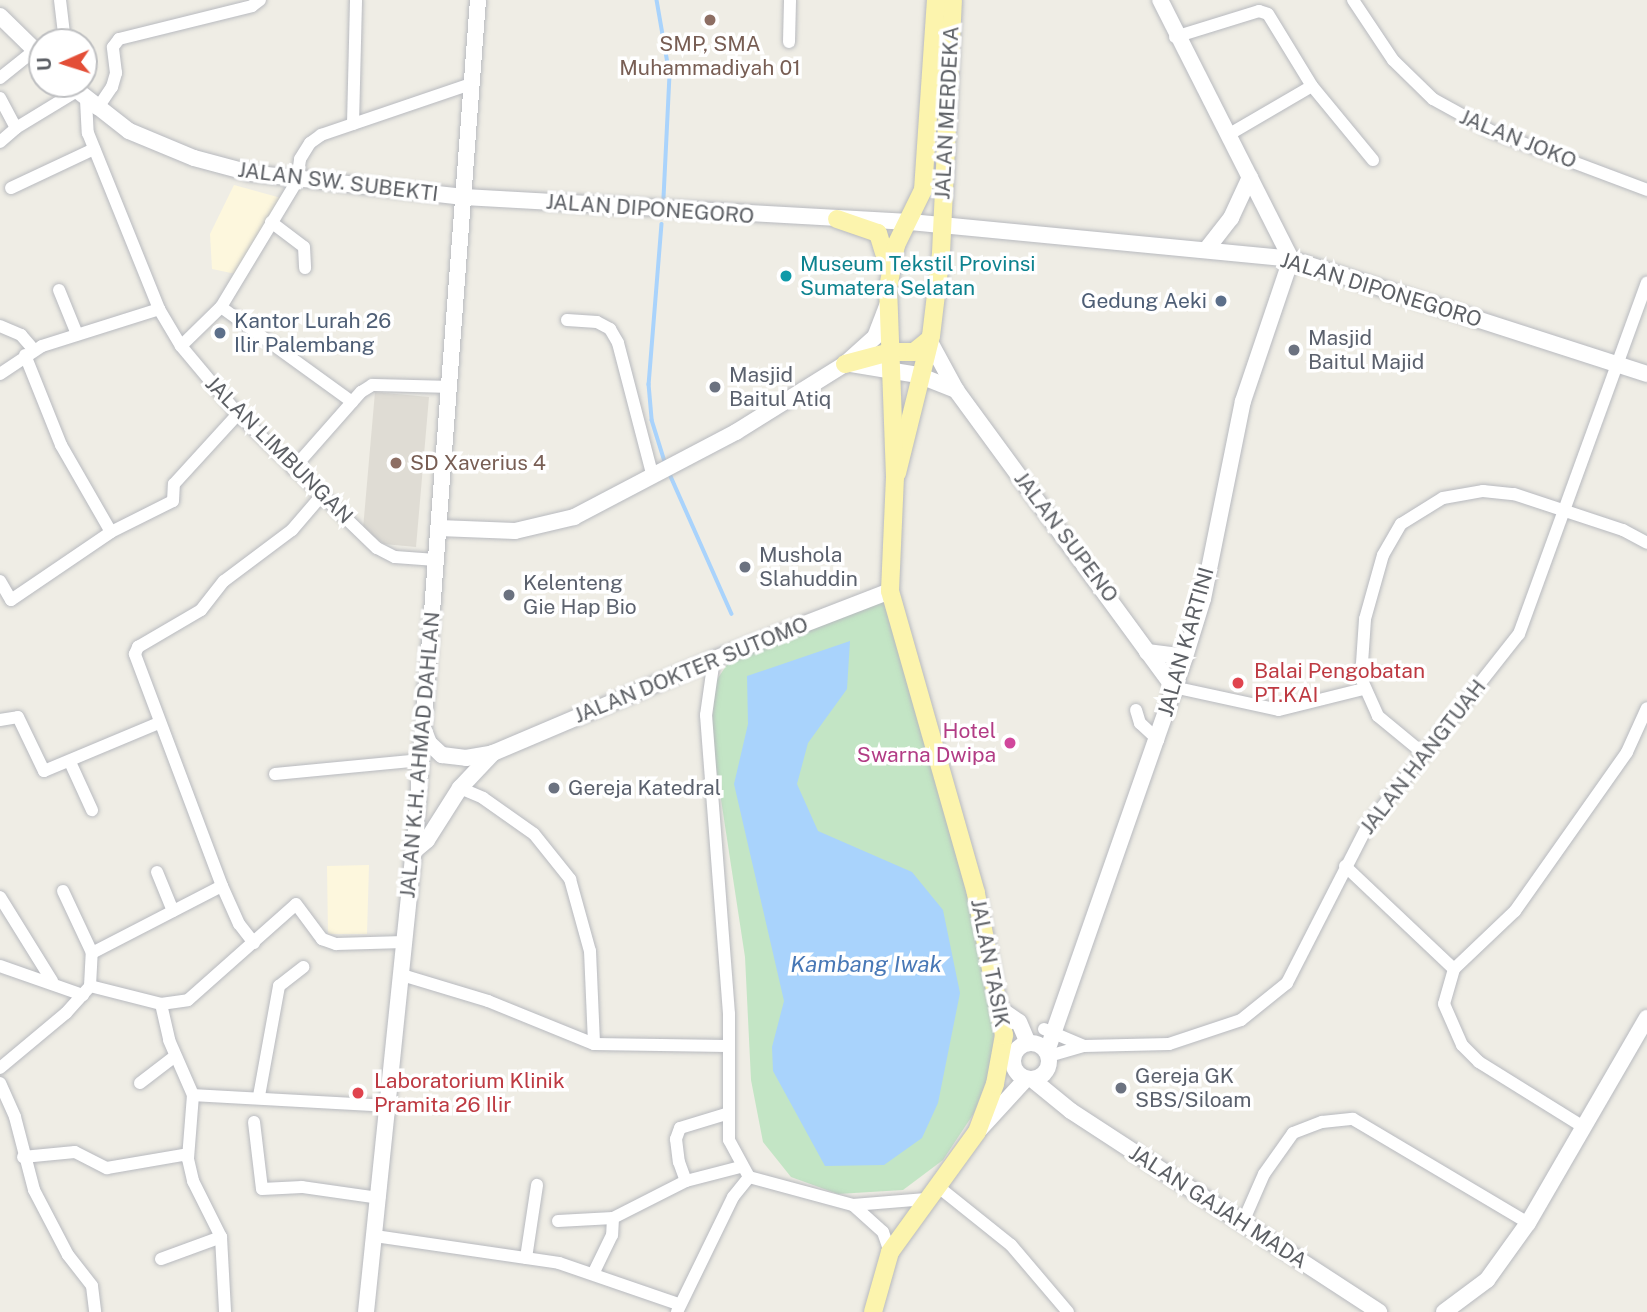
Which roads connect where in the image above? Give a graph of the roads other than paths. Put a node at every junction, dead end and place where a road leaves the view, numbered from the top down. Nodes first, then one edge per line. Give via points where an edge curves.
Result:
1 (60, 0) edge
2 (260, 0) edge
3 (356, 0) edge
4 (478, 0) edge
5 (790, 0) edge
6 (936, 0) edge
7 (953, 0) edge
8 (1160, 0) edge
9 (1353, 0) edge
10 (0, 16) edge
11 (63, 28) edge
12 (1175, 37) junction
13 (789, 42) dead end
14 (28, 43) edge
15 (28, 60) edge
16 (0, 78) edge
17 (471, 84) junction
18 (1312, 86) junction
19 (98, 91) edge
20 (0, 98) edge
21 (78, 98) edge
22 (82, 98) edge
23 (85, 98) edge
24 (353, 124) junction
25 (16, 128) junction
26 (1228, 135) junction
27 (0, 142) edge
28 (94, 149) junction
29 (1373, 160) dead end
30 (1250, 177) junction
31 (297, 181) junction
32 (11, 188) dead end
33 (1647, 190) edge
34 (463, 197) junction
35 (837, 219) junction
36 (271, 222) junction
37 (910, 222) junction
38 (942, 225) junction
39 (1206, 250) junction
40 (1292, 259) junction
41 (305, 268) dead end
42 (889, 273) junction
43 (1647, 283) edge
44 (59, 290) dead end
45 (887, 305) junction
46 (221, 307) junction
47 (159, 309) junction
48 (568, 320) dead end
49 (0, 326) edge
50 (78, 334) junction
51 (929, 340) junction
52 (181, 346) junction
53 (29, 352) junction
54 (890, 361) junction
55 (845, 363) junction
56 (1617, 364) junction
57 (0, 374) edge
58 (1647, 374) edge
59 (918, 375) junction
60 (446, 387) junction
61 (956, 390) junction
62 (352, 402) junction
63 (238, 414) junction
64 (293, 469) junction
65 (663, 472) junction
66 (895, 477) junction
67 (322, 495) junction
68 (1564, 512) junction
69 (439, 528) junction
70 (113, 531) junction
71 (1647, 544) edge
72 (436, 560) junction
73 (0, 581) edge
74 (890, 591) junction
75 (5, 604) edge
76 (1147, 652) junction
77 (1185, 657) junction
78 (714, 659) junction
79 (1173, 687) junction
80 (1363, 689) junction
81 (1647, 708) edge
82 (1136, 710) dead end
83 (0, 720) edge
84 (159, 723) junction
85 (424, 728) junction
86 (1158, 740) junction
87 (493, 753) junction
88 (1424, 754) junction
89 (421, 760) junction
90 (69, 762) junction
91 (275, 774) dead end
92 (460, 788) junction
93 (92, 810) dead end
94 (414, 851) junction
95 (1345, 866) junction
96 (157, 872) dead end
97 (222, 886) junction
98 (63, 891) dead end
99 (0, 897) edge
100 (173, 911) junction
101 (404, 942) junction
102 (254, 943) junction
103 (92, 953) junction
104 (0, 966) edge
105 (303, 967) dead end
106 (1454, 970) junction
107 (402, 975) junction
108 (52, 981) junction
109 (87, 990) junction
110 (161, 1004) junction
111 (1003, 1011) junction
112 (1647, 1018) edge
113 (594, 1044) junction
114 (727, 1046) junction
115 (1084, 1046) junction
116 (1044, 1047) junction
117 (175, 1056) junction
118 (0, 1068) edge
119 (1030, 1079) junction
120 (0, 1083) edge
121 (140, 1083) dead end
122 (193, 1095) junction
123 (260, 1096) junction
124 (1057, 1101) junction
125 (389, 1106) junction
126 (726, 1114) junction
127 (254, 1122) dead end
128 (1582, 1126) junction
129 (977, 1132) junction
130 (188, 1154) junction
131 (23, 1157) junction
132 (740, 1167) junction
133 (749, 1177) junction
134 (686, 1181) junction
135 (537, 1185) dead end
136 (931, 1192) junction
137 (379, 1198) junction
138 (853, 1205) junction
139 (613, 1218) junction
140 (558, 1221) dead end
141 (1243, 1222) junction
142 (1528, 1223) junction
143 (374, 1236) junction
144 (221, 1237) junction
145 (890, 1252) junction
146 (526, 1258) junction
147 (161, 1259) dead end
148 (593, 1272) junction
149 (678, 1308) edge
150 (95, 1312) edge
151 (225, 1312) edge
152 (366, 1312) edge
153 (873, 1312) edge
154 (1068, 1312) edge
155 (1379, 1312) edge
156 (1444, 1312) edge

1 - 11 street
2 - 19 street via 119,40 113,47 112,87
3 - 24 street
4 - 17 street, JALAN K.H. AHMAD DAHLAN
5 - 13 street
6 - 37 main road, JALAN MERDEKA via 929,143 923,190
7 - 38 main road, JALAN MERDEKA
8 - 12 street
9 - 33 street, JALAN JOKO via 1393,60 1433,99 1456,114
10 - 14 street
12 - 18 street via 1259,11 1268,14
12 - 26 street
15 - 16 street
17 - 24 street
17 - 34 street, JALAN K.H. AHMAD DAHLAN
18 - 26 street
18 - 29 street
20 - 25 street
21 - 25 street
22 - 28 street, JALAN LIMBUNGAN
23 - 31 street, JALAN SW. SUBEKTI via 129,131 194,158
24 - 31 street via 310,143 300,159
25 - 27 street
26 - 30 street
28 - 32 street
28 - 47 street, JALAN LIMBUNGAN
30 - 39 street via 1231,218
30 - 40 street
31 - 34 street, JALAN SW. SUBEKTI
31 - 36 street
34 - 35 street, JALAN DIPONEGORO
34 - 60 street, JALAN K.H. AHMAD DAHLAN
35 - 37 street, JALAN DIPONEGORO
35 - 42 main road via 878,233
36 - 41 street via 304,247
36 - 46 street
37 - 38 street, JALAN DIPONEGORO
37 - 42 main road, JALAN MERDEKA via 898,240
38 - 39 street, JALAN DIPONEGORO
38 - 51 main road, JALAN MERDEKA
39 - 40 street, JALAN DIPONEGORO
40 - 56 street, JALAN DIPONEGORO
40 - 77 street, JALAN KARTINI via 1240,414 1203,598
42 - 45 main road
43 - 56 street, JALAN HANGTUAH
44 - 50 street
45 - 54 main road
45 - 55 street via 874,337
46 - 52 street
46 - 62 street
47 - 50 street
47 - 52 street, JALAN LIMBUNGAN
48 - 65 street via 610,329
49 - 53 street via 21,335
50 - 53 street
51 - 54 main road
51 - 59 main road, JALAN MERDEKA
51 - 61 street, JALAN SUPENO
52 - 63 street, JALAN LIMBUNGAN
53 - 57 street
53 - 70 street via 61,445
54 - 55 main road
54 - 59 street
54 - 66 main road
55 - 65 street
56 - 58 street, JALAN DIPONEGORO
56 - 68 street, JALAN HANGTUAH
59 - 61 street
59 - 66 main road, JALAN MERDEKA
60 - 62 street via 372,385
60 - 69 street, JALAN K.H. AHMAD DAHLAN
61 - 76 street, JALAN SUPENO
62 - 64 street
63 - 64 street, JALAN LIMBUNGAN
63 - 70 street via 174,484 173,501
64 - 67 street, JALAN LIMBUNGAN
65 - 69 street via 574,517 539,528
66 - 74 main road, JALAN TASIK
67 - 72 street, JALAN LIMBUNGAN via 385,553
67 - 84 street via 292,530 224,581 201,610 138,647 135,654
68 - 71 street via 1623,530
68 - 80 street via 1514,494 1483,491 1443,498 1401,524 1383,555 1365,619 1360,658
68 - 88 street, JALAN HANGTUAH via 1519,634
69 - 72 street, JALAN K.H. AHMAD DAHLAN
70 - 75 street
72 - 85 street, JALAN K.H. AHMAD DAHLAN
73 - 75 street
74 - 78 street, JALAN DOKTER SUTOMO
74 - 111 main road, JALAN TASIK via 946,778
76 - 77 street
76 - 79 street, JALAN SUPENO
77 - 79 street, JALAN KARTINI
78 - 87 street, JALAN DOKTER SUTOMO
78 - 114 street via 706,715 729,1014
79 - 80 street via 1279,710
79 - 86 street, JALAN KARTINI
80 - 88 street via 1378,716
81 - 106 street via 1627,752 1515,911
82 - 86 street via 1140,723
83 - 90 street via 16,716 44,771
84 - 90 street
84 - 97 street
85 - 87 street via 429,743 442,755 466,758
85 - 89 street, JALAN K.H. AHMAD DAHLAN
86 - 116 street, JALAN KARTINI via 1059,1017
87 - 92 street
88 - 95 street, JALAN HANGTUAH via 1368,825
89 - 91 street
89 - 94 street, JALAN K.H. AHMAD DAHLAN
90 - 93 street
92 - 94 street via 427,840
92 - 113 street via 503,810 534,834 566,872 579,901 590,951
94 - 101 street, JALAN K.H. AHMAD DAHLAN
95 - 106 street
95 - 115 street, JALAN HANGTUAH via 1287,984 1263,1005 1241,1020 1169,1044
96 - 100 street
97 - 100 street
97 - 102 street via 239,924
98 - 103 street
99 - 108 street
100 - 103 street
101 - 102 street via 336,944 322,939 296,904
101 - 107 street, JALAN K.H. AHMAD DAHLAN
102 - 110 street via 188,1000
103 - 109 street
104 - 108 street
105 - 123 street via 279,985
106 - 128 street via 1444,1004 1462,1045 1479,1062
107 - 113 street via 488,1000
107 - 125 street, JALAN K.H. AHMAD DAHLAN
108 - 109 street
109 - 110 street
109 - 118 street
110 - 117 street
111 - 116 street
111 - 129 main road, JALAN TASIK via 1002,1058
112 - 128 street
113 - 114 street
114 - 126 street
115 - 116 street
115 - 116 street
116 - 119 street
116 - 119 street via 1017,1049 1013,1060 1016,1072
116 - 124 street
117 - 121 street
117 - 122 street
119 - 124 street, JALAN GAJAH MADA
119 - 129 street
120 - 131 street via 15,1117
122 - 123 street
122 - 130 street
123 - 125 street
124 - 141 street, JALAN GAJAH MADA
125 - 137 street, JALAN K.H. AHMAD DAHLAN
126 - 132 street
126 - 134 street via 680,1128 676,1139
127 - 137 street via 262,1189 302,1187
128 - 142 street
129 - 136 main road, JALAN TASIK
130 - 131 street via 103,1168 75,1152
130 - 144 street via 193,1181
131 - 150 street via 54,1234 92,1286
132 - 133 street
132 - 134 street
133 - 138 street
133 - 149 street via 733,1197
134 - 139 street
135 - 146 street
136 - 138 street
136 - 145 main road, JALAN TASIK
136 - 154 street via 1011,1245
137 - 143 street, JALAN K.H. AHMAD DAHLAN
138 - 145 street via 883,1232
139 - 140 street
139 - 148 street via 612,1235
141 - 142 street via 1264,1174 1293,1133 1322,1122 1353,1119
141 - 155 street, JALAN GAJAH MADA
142 - 156 street via 1487,1280
143 - 146 street
143 - 152 street, JALAN K.H. AHMAD DAHLAN
144 - 147 street
144 - 151 street
145 - 153 main road, JALAN TASIK
146 - 148 street
148 - 149 street

